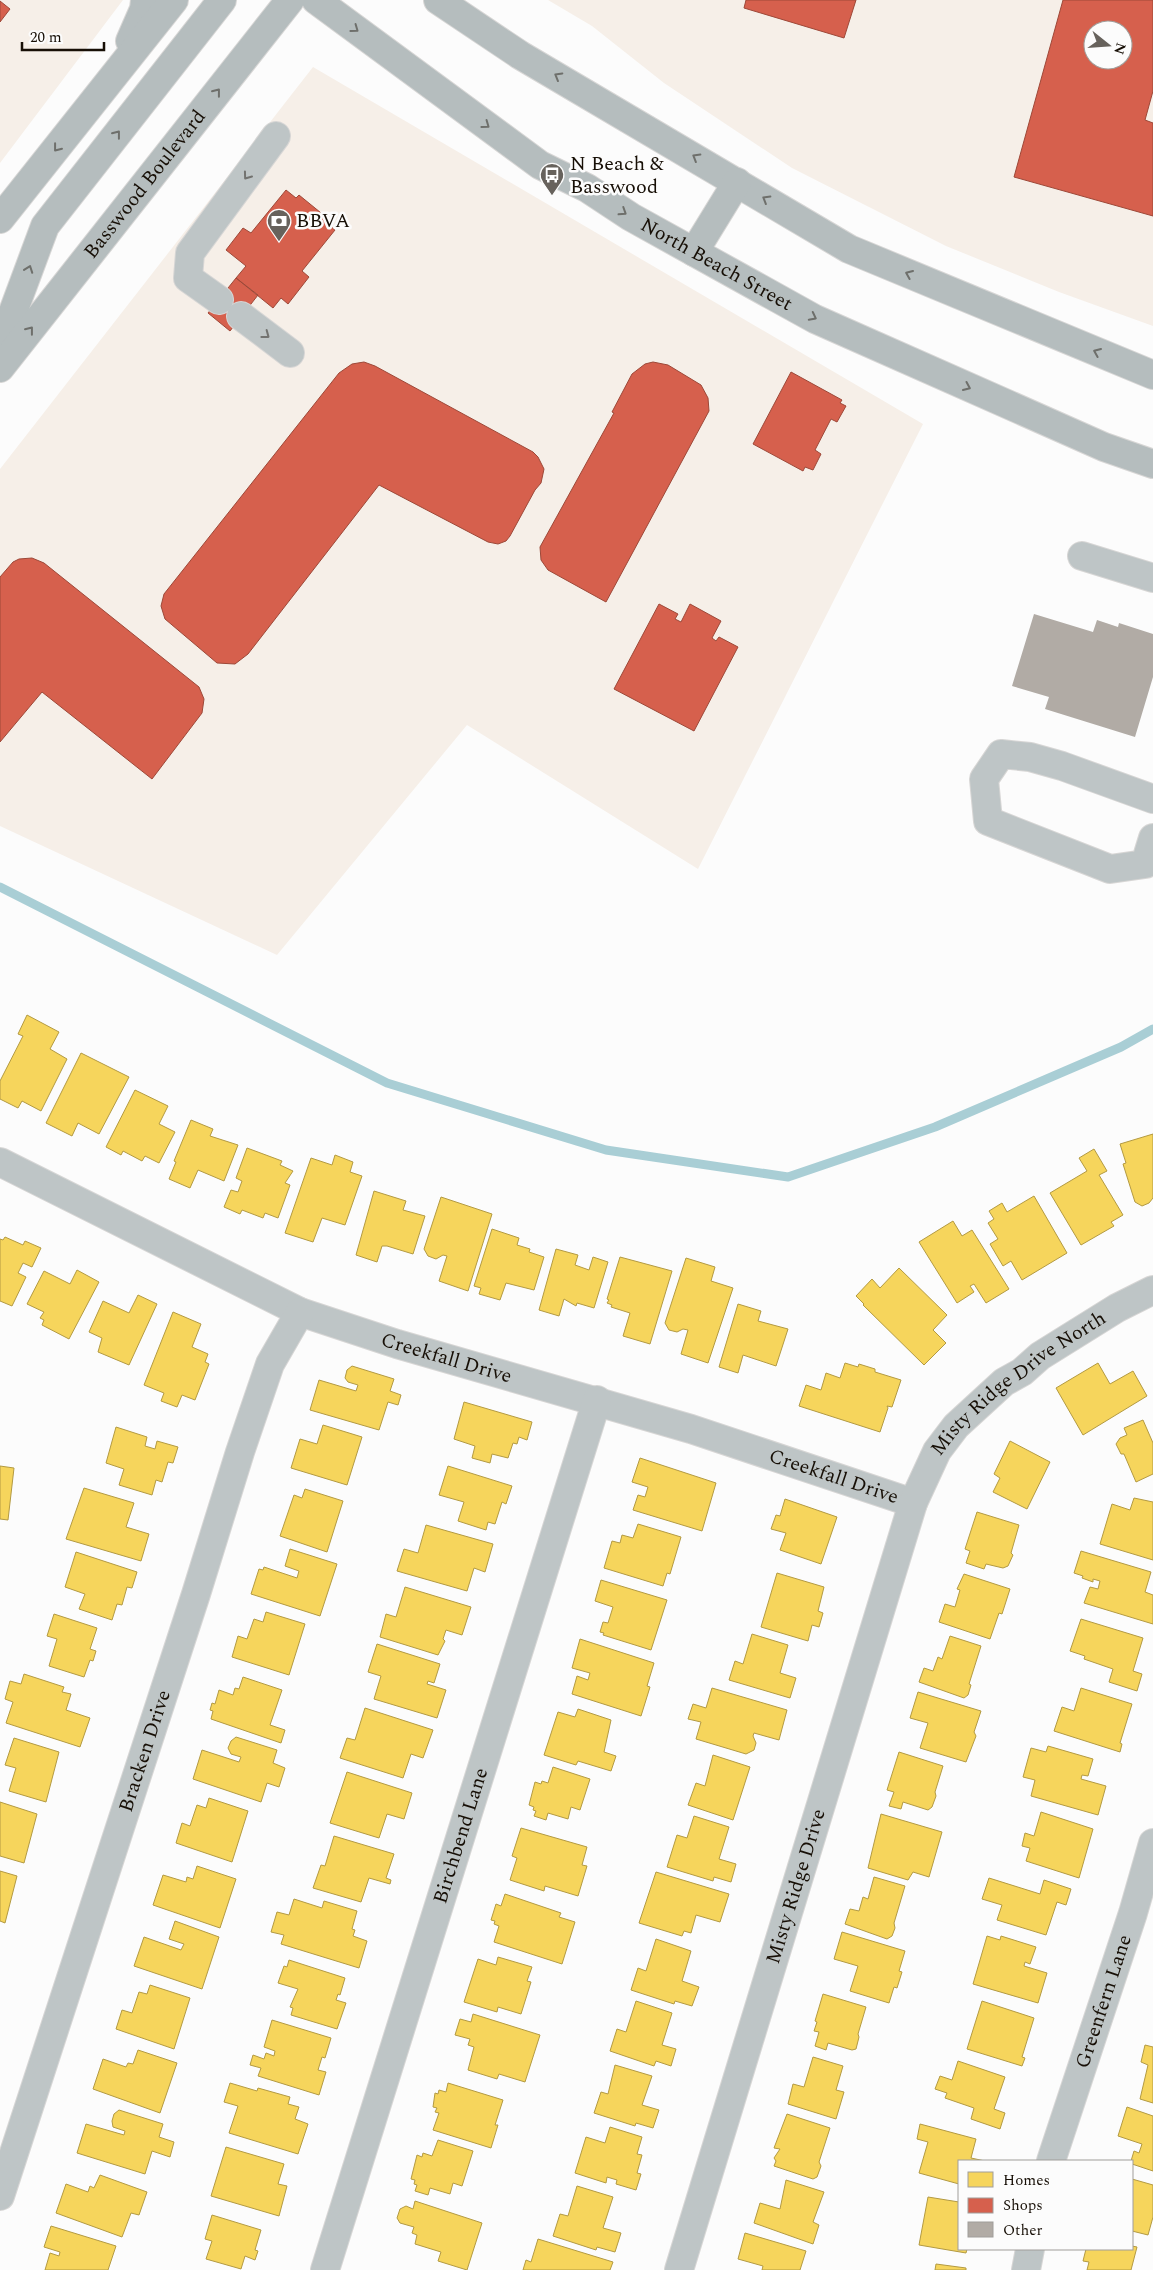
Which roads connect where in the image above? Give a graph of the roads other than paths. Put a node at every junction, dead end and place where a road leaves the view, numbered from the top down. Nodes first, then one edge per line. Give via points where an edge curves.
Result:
1 (145, 0) edge
2 (174, 0) edge
3 (222, 0) edge
4 (290, 0) edge
5 (316, 0) edge
6 (438, 0) edge
7 (475, 0) edge
8 (520, 55) junction
9 (116, 74) junction
10 (276, 136) dead end
11 (738, 182) junction
12 (0, 219) edge
13 (694, 252) junction
14 (219, 300) dead end
15 (241, 316) dead end
16 (0, 347) edge
17 (290, 353) dead end
18 (0, 368) edge
19 (1153, 375) edge
20 (1153, 464) edge
21 (1082, 556) dead end
22 (1153, 578) edge
23 (1153, 800) edge
24 (1153, 838) edge
25 (0, 1162) edge
26 (1150, 1297) edge
27 (300, 1312) junction
28 (596, 1400) junction
29 (913, 1503) junction
30 (1153, 1843) edge
31 (1051, 2160) edge
32 (0, 2196) edge
33 (1030, 2250) edge
34 (325, 2270) edge
35 (678, 2270) edge
36 (1026, 2270) edge

1 - 9 main road
2 - 9 main road
16 -> 3 main road via 45,226
18 -> 4 main road, Basswood Boulevard
5 -> 13 main road, North Beach Street via 540,165 587,188
6 - 8 main road
7 - 8 main road
11 -> 8 main road
9 -> 12 main road
10 -> 14 street via 190,253 188,278
11 - 13 main road
19 -> 11 main road via 849,249
13 -> 20 main road, North Beach Street via 824,323 1104,447
15 -> 17 street
21 - 22 street
23 - 24 street via 1030,757 1001,754 984,779 988,822 1110,869 1145,864
25 - 27 street, Creekfall Drive
26 - 29 street, Misty Ridge Drive North via 1101,1318 1004,1382 956,1426 938,1451
27 - 28 street, Creekfall Drive via 397,1344
27 - 32 street, Bracken Drive via 270,1364 240,1452
28 - 29 street, Creekfall Drive
28 - 34 street, Birchbend Lane
29 - 35 street, Misty Ridge Drive
30 - 31 street, Greenfern Lane
33 - 36 street

